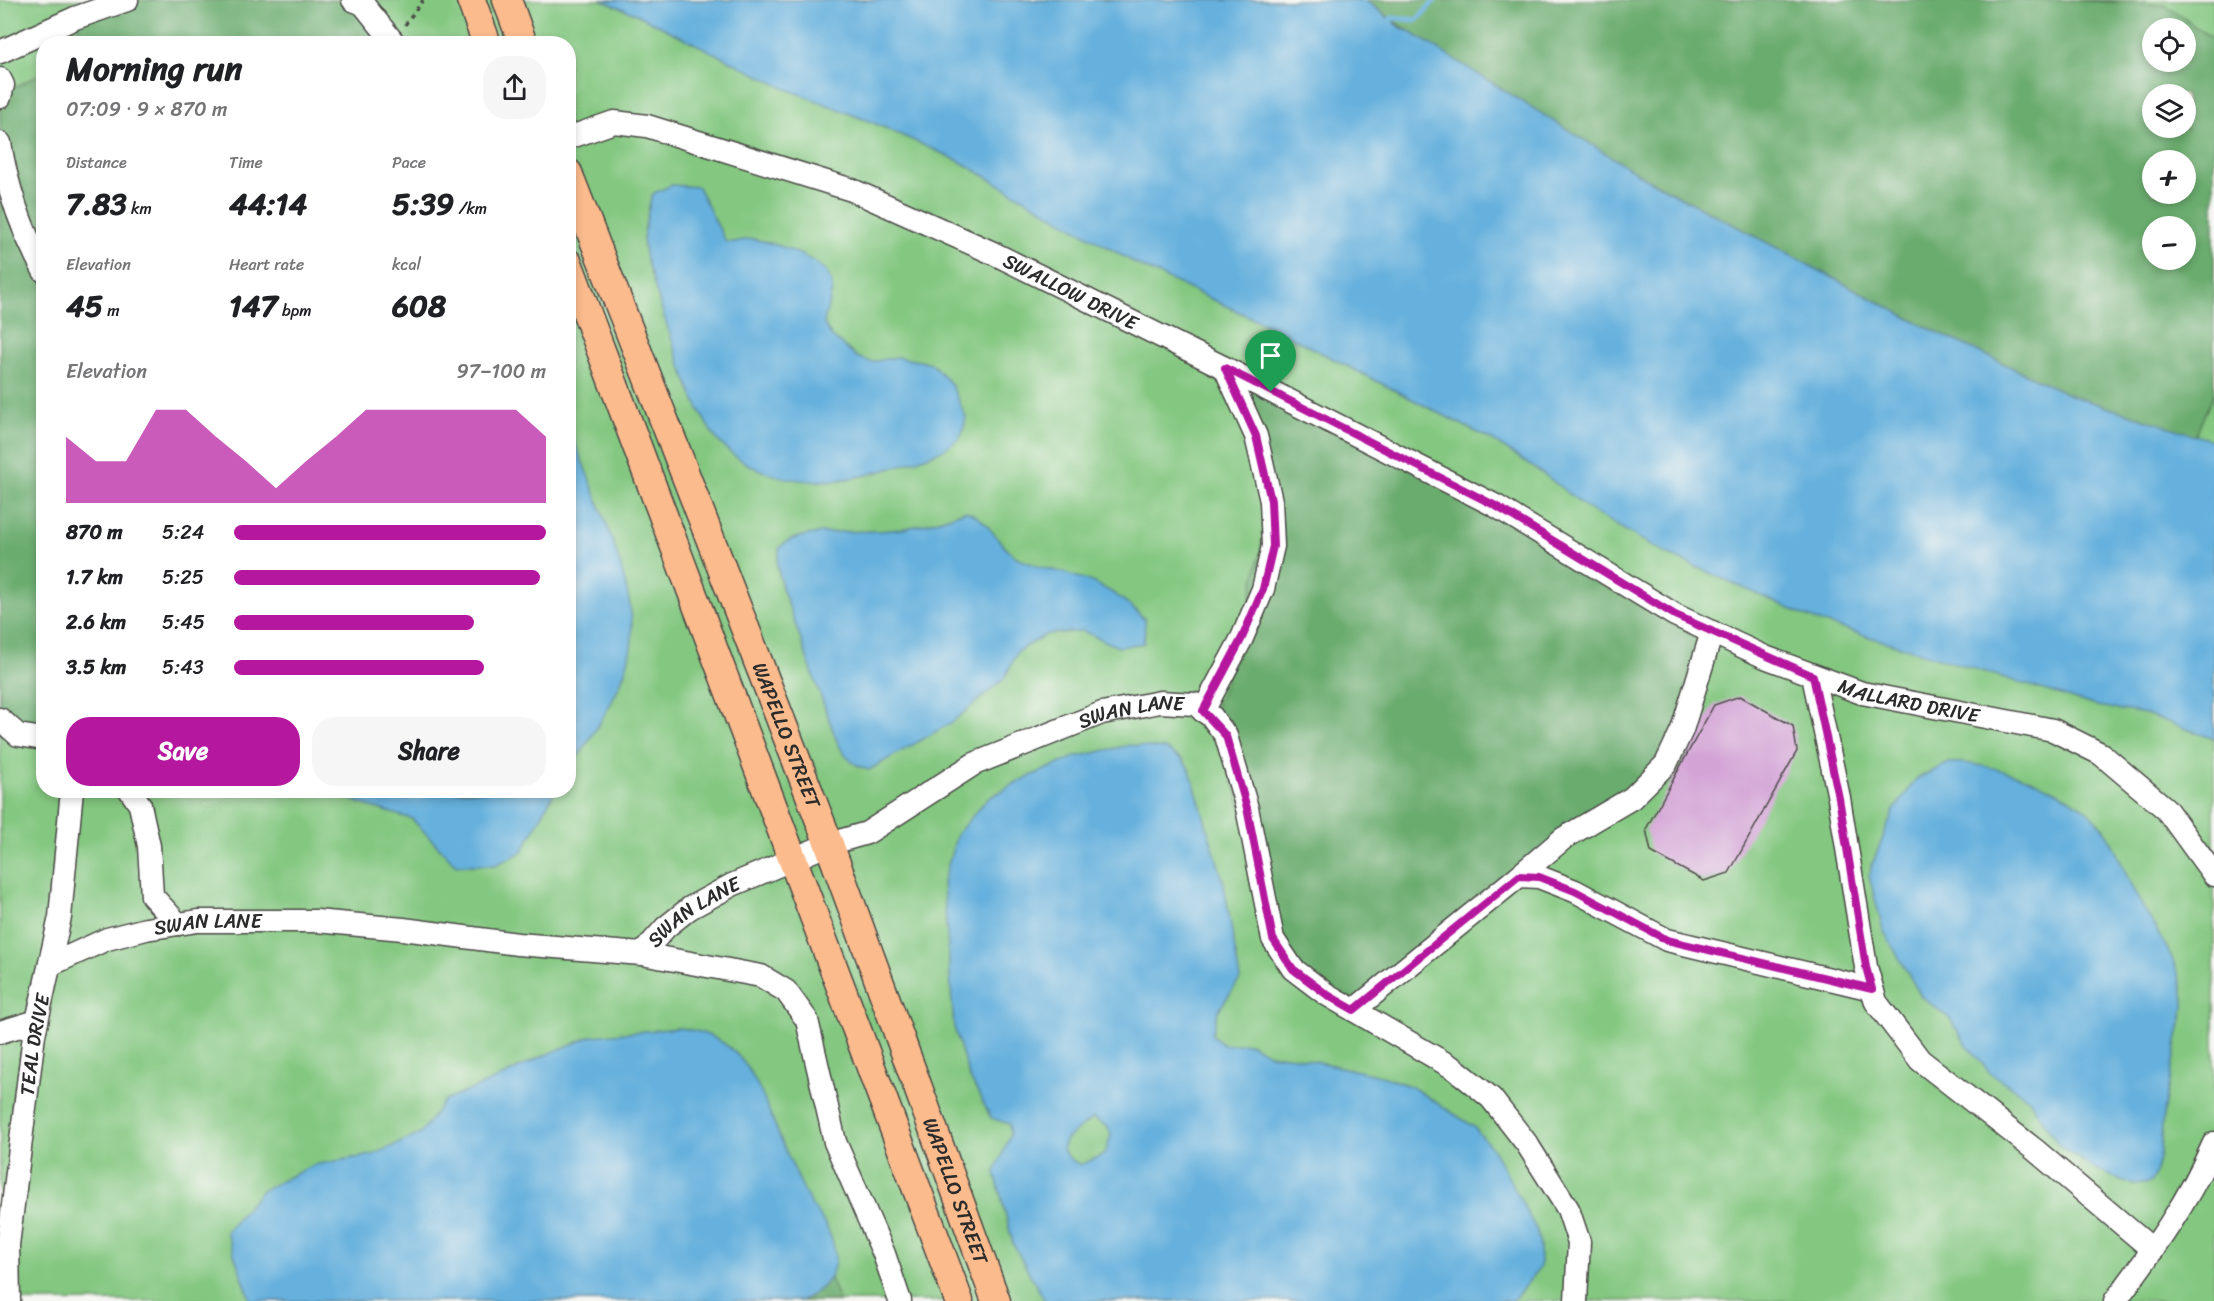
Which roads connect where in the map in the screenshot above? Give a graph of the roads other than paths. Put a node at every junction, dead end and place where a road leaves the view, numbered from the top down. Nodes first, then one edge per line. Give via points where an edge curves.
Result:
1 (127, 0) edge
2 (353, 0) edge
3 (471, 0) edge
4 (507, 0) edge
5 (390, 36) edge
6 (484, 36) edge
7 (520, 36) edge
8 (0, 52) edge
9 (0, 79) edge
10 (0, 97) edge
11 (576, 135) edge
12 (0, 143) edge
13 (576, 194) edge
14 (36, 257) edge
15 (576, 284) edge
16 (1225, 368) junction
17 (1713, 632) junction
18 (1813, 676) junction
19 (1203, 711) junction
20 (0, 719) edge
21 (36, 738) edge
22 (71, 798) edge
23 (135, 798) edge
24 (829, 844) junction
25 (791, 860) junction
26 (2214, 875) edge
27 (1519, 876) junction
28 (178, 924) junction
29 (642, 954) junction
30 (50, 964) junction
31 (1872, 989) junction
32 (1354, 1010) junction
33 (37, 1021) junction
34 (0, 1032) edge
35 (2214, 1143) edge
36 (2153, 1250) junction
37 (2122, 1298) edge
38 (9, 1301) edge
39 (900, 1301) edge
40 (959, 1301) edge
41 (996, 1301) edge
42 (1576, 1301) edge

1 - 8 lane via 75,18
2 - 5 lane via 363,4
3 - 6 main road
4 - 7 main road
9 - 10 lane
11 - 16 lane, SWALLOW DRIVE via 614,122 647,126 852,190 1004,258
12 - 14 lane via 5,176
13 - 24 main road, WAPELLO STREET
15 - 25 main road, WAPELLO STREET
16 - 17 lane, MALLARD DRIVE via 1496,506 1675,615
16 - 19 lane via 1256,436 1271,501 1273,546 1263,589
17 - 18 lane, MALLARD DRIVE
17 - 27 lane via 1682,730 1666,764 1632,798 1564,838
18 - 26 lane, MALLARD DRIVE via 1862,693 2053,730 2092,749 2166,809
18 - 31 lane
19 - 24 lane, SWAN LANE via 1195,704 1160,702 1102,713 975,764 867,833
19 - 32 lane via 1226,736 1247,808 1273,939 1293,969
20 - 21 lane via 18,735
22 - 30 lane, TEAL DRIVE via 60,917
23 - 28 lane via 149,846 152,897
24 - 25 lane, SWAN LANE
24 - 41 main road, WAPELLO STREET
25 - 29 lane, SWAN LANE via 690,908
25 - 40 main road, WAPELLO STREET
27 - 31 lane via 1539,877 1575,891 1667,940
27 - 32 lane
28 - 29 lane, SWAN LANE via 316,921
28 - 30 lane, SWAN LANE via 107,939
29 - 39 lane via 761,976 786,991 807,1020 835,1142
30 - 33 lane, TEAL DRIVE
31 - 36 lane via 1876,1002 1920,1060
32 - 42 lane via 1455,1069 1491,1098 1527,1144 1568,1209 1579,1242
33 - 34 lane
33 - 38 lane, TEAL DRIVE via 8,1245
35 - 36 lane via 2194,1188
36 - 37 lane

